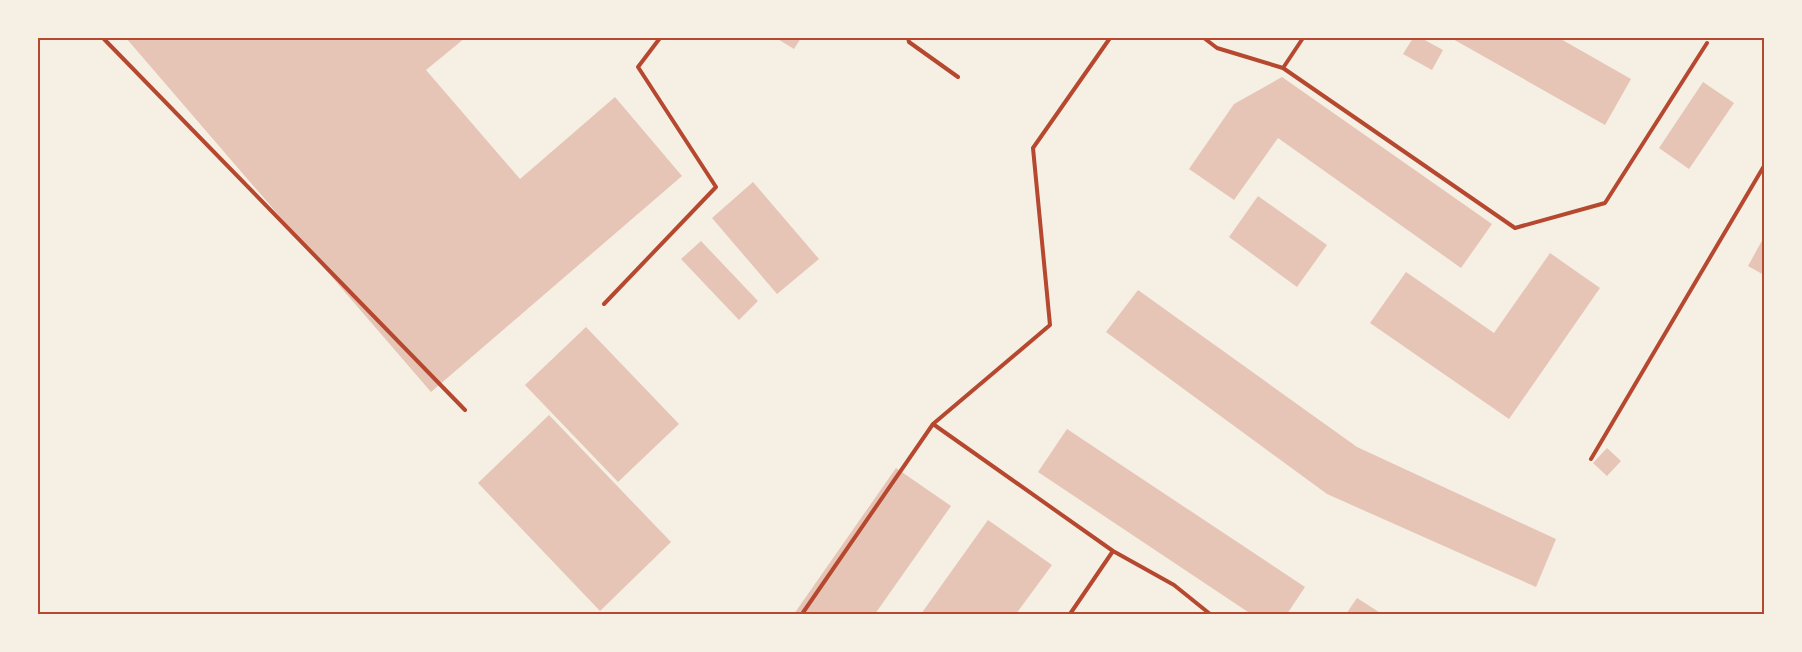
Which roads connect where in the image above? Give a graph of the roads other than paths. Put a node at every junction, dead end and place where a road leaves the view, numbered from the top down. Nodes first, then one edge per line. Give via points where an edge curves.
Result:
1 (103, 38) edge
2 (660, 38) edge
3 (908, 38) edge
4 (1110, 38) edge
5 (1204, 38) edge
6 (1303, 38) edge
7 (1707, 43) dead end
8 (1283, 68) junction
9 (958, 77) dead end
10 (1764, 166) edge
11 (604, 304) dead end
12 (465, 410) dead end
13 (933, 424) junction
14 (1592, 459) dead end
15 (1113, 551) junction
16 (802, 614) edge
17 (1070, 614) edge
18 (1210, 614) edge

1 - 12 lane
2 - 11 lane via 638,67 716,187
3 - 9 lane via 909,42
4 - 13 lane via 1033,148 1050,325
5 - 8 lane via 1217,48
6 - 8 lane
7 - 8 lane via 1605,203 1515,228
10 - 14 lane
13 - 15 lane
13 - 16 lane
15 - 17 lane
15 - 18 lane via 1174,585

